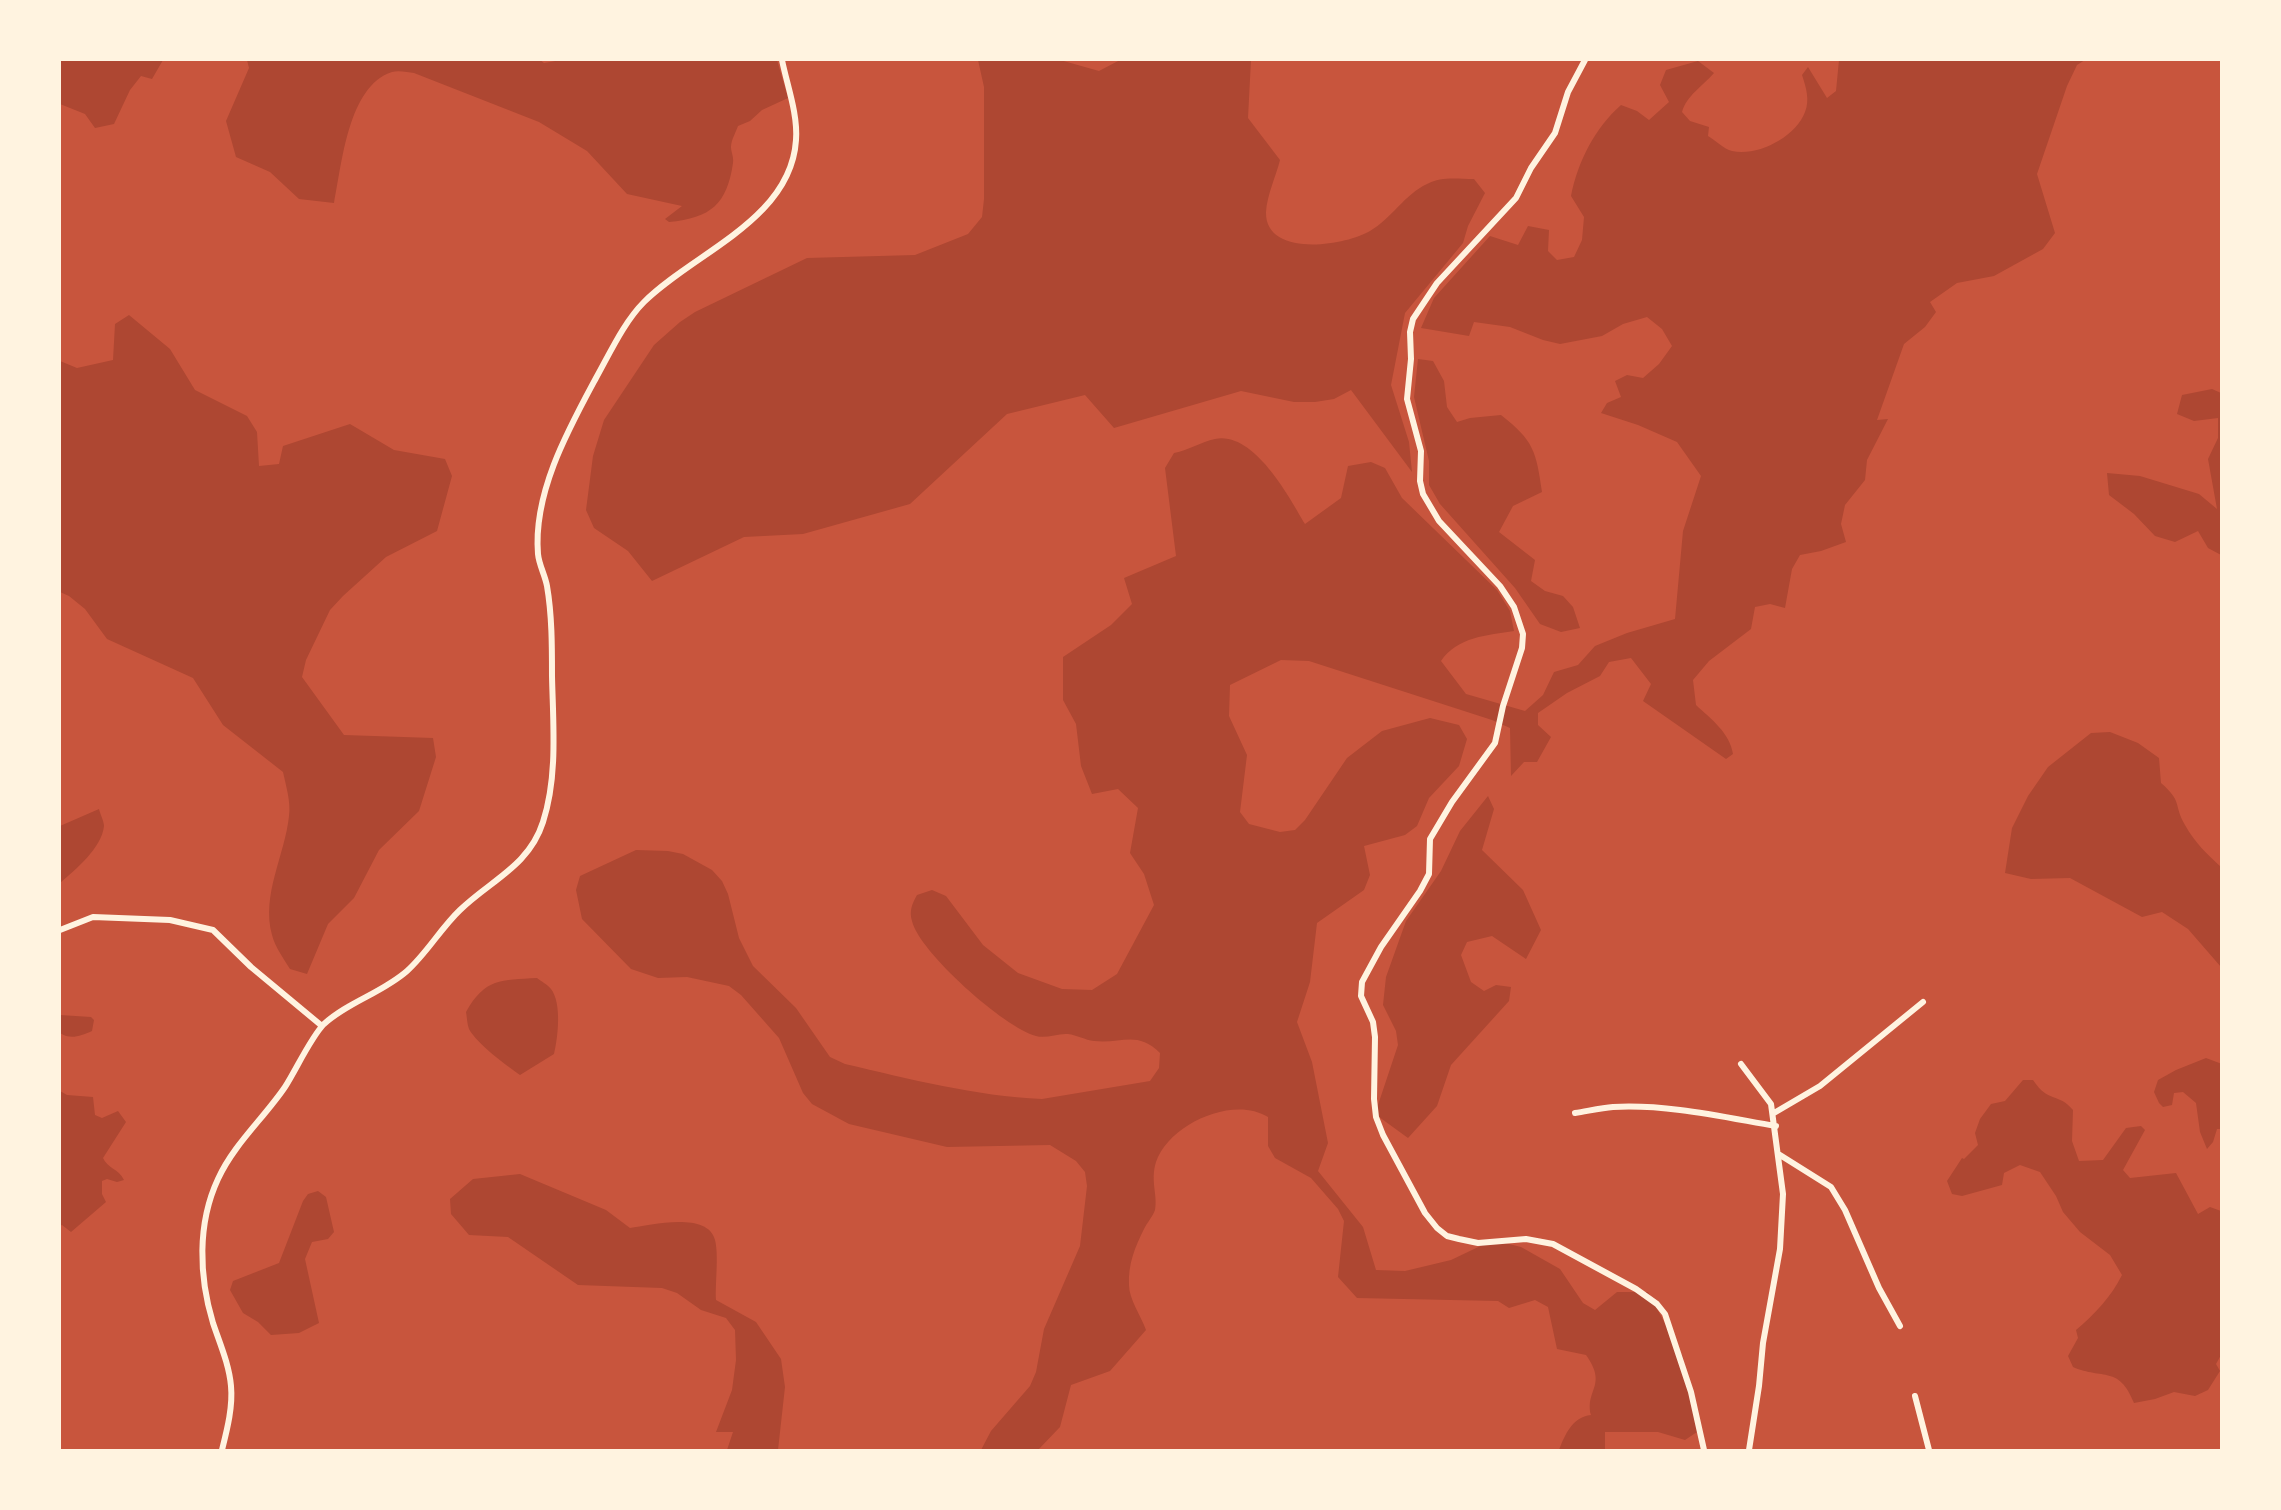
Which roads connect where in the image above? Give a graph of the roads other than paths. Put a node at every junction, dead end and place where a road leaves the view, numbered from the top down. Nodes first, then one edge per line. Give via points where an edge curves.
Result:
1 (782, 60) edge
2 (1585, 60) edge
3 (60, 930) edge
4 (1923, 1002) dead end
5 (322, 1026) junction
6 (1741, 1064) dead end
7 (1576, 1113) dead end
8 (1774, 1113) junction
9 (1776, 1126) junction
10 (1780, 1155) junction
11 (1900, 1326) dead end
12 (1915, 1396) dead end
13 (222, 1451) edge
14 (1704, 1451) edge
15 (1749, 1451) edge
16 (1929, 1451) edge

1 - 5 street via 796,141 778,191 743,228 640,306 595,379 546,489 538,557 547,585 554,718 551,786 534,844 524,858 461,909 405,972
2 - 14 street via 1568,92 1555,133 1516,198 1437,283 1413,319 1407,399 1421,451 1423,494 1439,521 1514,607 1523,634 1522,648 1494,743 1430,839 1429,874 1381,947 1362,982 1361,996 1373,1021 1377,1116 1425,1213 1447,1236 1459,1239 1478,1243 1527,1239 1553,1244 1657,1304 1665,1314 1691,1392
3 - 5 street via 93,917 170,920 213,930
4 - 8 street via 1820,1086
5 - 13 street via 285,1087 231,1154 217,1181 204,1228 205,1292 232,1389
6 - 8 street
7 - 9 street via 1615,1107 1688,1111
8 - 9 street
9 - 10 street
10 - 11 street via 1831,1187
10 - 15 street via 1780,1249
12 - 16 street

